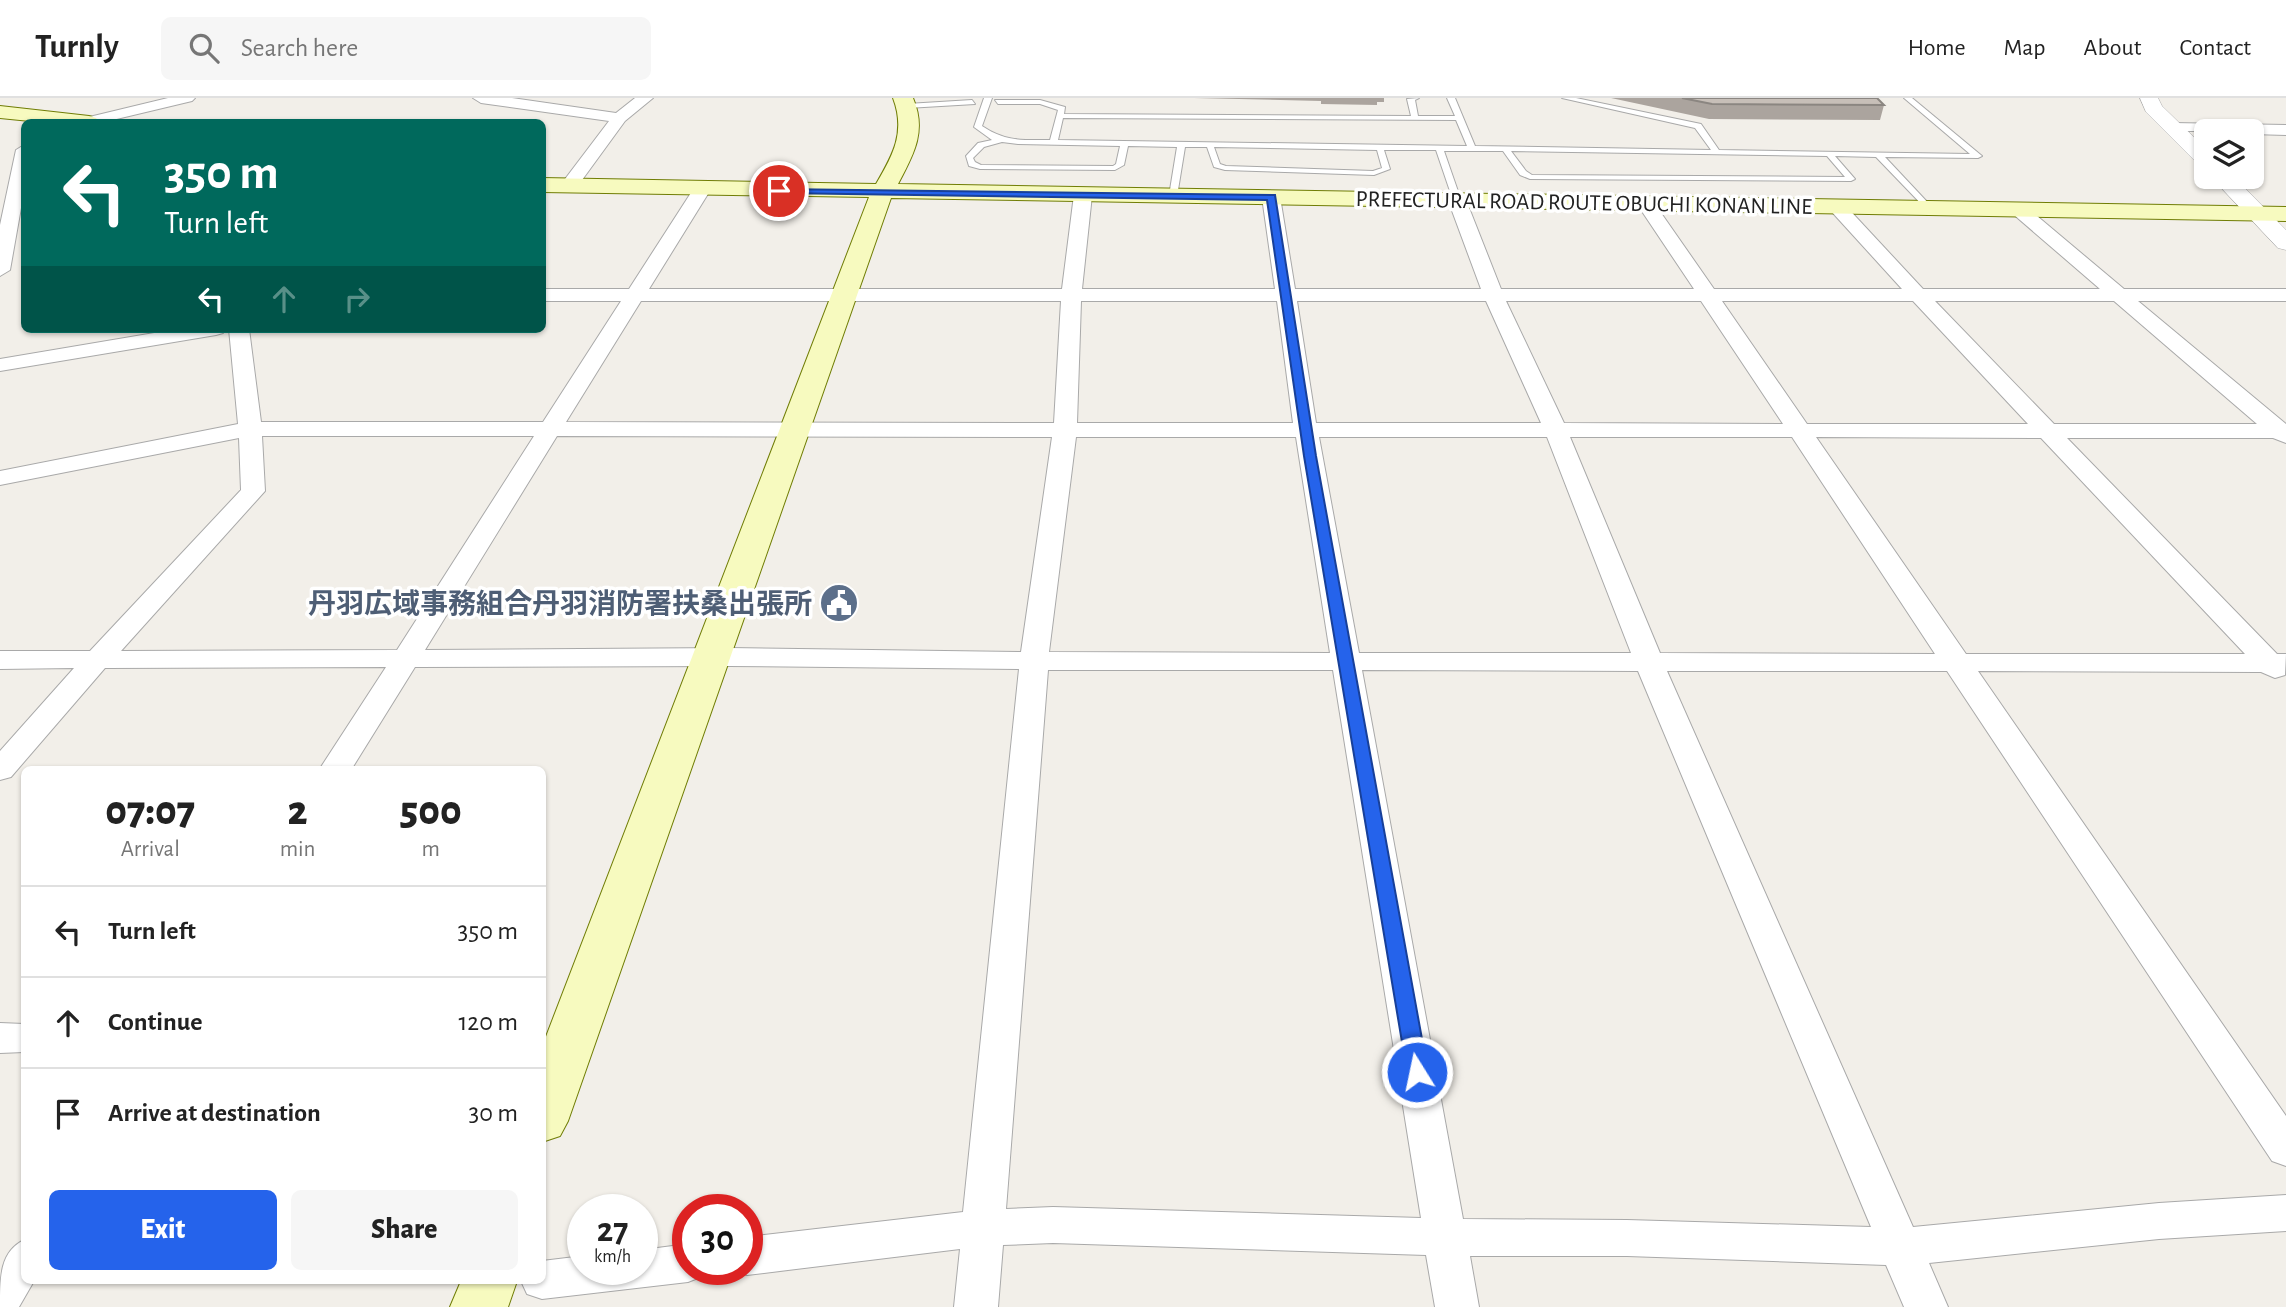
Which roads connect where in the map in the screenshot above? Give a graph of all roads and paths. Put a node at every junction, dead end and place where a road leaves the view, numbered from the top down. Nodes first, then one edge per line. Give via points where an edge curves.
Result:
1 (187, 98) edge
2 (481, 98) edge
3 (645, 98) edge
4 (988, 98) edge
5 (1415, 98) edge
6 (1451, 98) edge
7 (1566, 98) edge
8 (1908, 98) edge
9 (2149, 98) edge
10 (1025, 100) edge
11 (905, 102) edge
12 (972, 102) dead end
13 (998, 102) dead end
14 (0, 112) edge
15 (1061, 116) junction
16 (1415, 117) junction
17 (620, 118) junction
18 (1458, 118) junction
19 (62, 119) edge
20 (100, 119) edge
21 (2173, 128) junction
22 (2286, 130) edge
23 (1003, 140) junction
24 (20, 143) edge
25 (1053, 143) junction
26 (1125, 145) junction
27 (1181, 146) junction
28 (1210, 146) junction
29 (1380, 148) junction
30 (1439, 148) junction
31 (1472, 149) junction
32 (1505, 149) junction
33 (2194, 149) edge
34 (1717, 152) junction
35 (1829, 154) junction
36 (1878, 154) junction
37 (546, 184) edge
38 (568, 187) junction
39 (702, 189) junction
40 (2233, 189) edge
41 (883, 192) junction
42 (1083, 195) junction
43 (1174, 196) junction
44 (1271, 197) junction
45 (1457, 200) junction
46 (1646, 204) junction
47 (1838, 207) junction
48 (1928, 208) junction
49 (2019, 210) junction
50 (2259, 214) junction
51 (2286, 214) edge
52 (21, 240) edge
53 (2, 243) edge
54 (2286, 243) edge
55 (0, 270) edge
56 (636, 294) junction
57 (546, 295) edge
58 (846, 295) junction
59 (1286, 295) junction
60 (1493, 295) junction
61 (1918, 295) junction
62 (2116, 295) junction
63 (2286, 295) edge
64 (1070, 296) junction
65 (1708, 296) junction
66 (192, 333) edge
67 (239, 333) edge
68 (0, 365) edge
69 (1555, 428) junction
70 (250, 429) junction
71 (553, 429) junction
72 (1065, 429) junction
73 (2045, 429) junction
74 (795, 430) junction
75 (1306, 430) junction
76 (1800, 431) junction
77 (2284, 433) edge
78 (1, 469) edge
79 (711, 658) junction
80 (406, 659) junction
81 (0, 660) edge
82 (97, 660) junction
83 (1345, 660) junction
84 (1034, 662) junction
85 (1649, 662) junction
86 (1958, 662) junction
87 (2280, 669) edge
88 (338, 766) edge
89 (0, 770) edge
90 (0, 1038) edge
91 (21, 1038) edge
92 (556, 1042) edge
93 (546, 1098) edge
94 (2286, 1149) edge
95 (2286, 1213) edge
96 (984, 1228) junction
97 (1446, 1237) junction
98 (1901, 1247) junction
99 (763, 1254) edge
100 (21, 1264) edge
101 (567, 1277) edge
102 (546, 1280) edge
103 (0, 1298) edge
104 (976, 1307) edge
105 (1457, 1307) edge
106 (1926, 1307) edge

1 - 20 street
2 - 17 street
3 - 17 street
4 - 23 lane via 978,128
5 - 16 lane via 1411,99
6 - 18 lane
7 - 34 lane via 1698,126
8 - 36 lane via 1979,156
9 - 21 street
10 - 13 lane
10 - 15 lane via 1058,106
11 - 12 lane
11 - 41 main road via 912,116 909,140
14 - 19 main road
15 - 16 lane
15 - 25 lane
16 - 18 lane
17 - 38 street
18 - 31 lane
21 - 22 street
21 - 33 street
23 - 25 lane
23 - 26 lane via 981,145 968,158 981,167 1115,168
24 - 53 street
25 - 26 lane
26 - 27 lane
27 - 28 lane
27 - 43 lane
28 - 29 lane
28 - 29 lane via 1217,165 1225,168 1374,173 1386,169
29 - 30 lane
30 - 31 lane
30 - 45 lane
31 - 32 lane
32 - 34 lane
32 - 35 lane via 1530,177 1851,179
34 - 35 lane
35 - 36 lane
36 - 48 lane
37 - 38 main road, PREFECTURAL ROAD ROUTE OBUCHI KONAN LINE
38 - 39 main road, PREFECTURAL ROAD ROUTE OBUCHI KONAN LINE
39 - 41 main road, PREFECTURAL ROAD ROUTE OBUCHI KONAN LINE
39 - 56 street
40 - 50 street
41 - 42 main road, PREFECTURAL ROAD ROUTE OBUCHI KONAN LINE
41 - 58 main road
42 - 43 main road, PREFECTURAL ROAD ROUTE OBUCHI KONAN LINE
42 - 64 street
43 - 44 main road, PREFECTURAL ROAD ROUTE OBUCHI KONAN LINE
44 - 45 main road, PREFECTURAL ROAD ROUTE OBUCHI KONAN LINE
44 - 59 street
45 - 46 main road, PREFECTURAL ROAD ROUTE OBUCHI KONAN LINE
45 - 60 street
46 - 47 main road, PREFECTURAL ROAD ROUTE OBUCHI KONAN LINE
46 - 65 street
47 - 48 main road, PREFECTURAL ROAD ROUTE OBUCHI KONAN LINE
47 - 61 street
48 - 49 main road, PREFECTURAL ROAD ROUTE OBUCHI KONAN LINE
49 - 50 main road, PREFECTURAL ROAD ROUTE OBUCHI KONAN LINE
49 - 62 street
50 - 51 main road, PREFECTURAL ROAD ROUTE OBUCHI KONAN LINE
50 - 54 street
52 - 53 street
53 - 55 street
56 - 57 street
56 - 58 street
56 - 71 street
58 - 64 street
58 - 74 main road
59 - 60 street
59 - 64 street
59 - 75 street
60 - 65 street
60 - 69 street
61 - 62 street
61 - 65 street
61 - 73 street
62 - 63 street
62 - 77 street
64 - 72 street
65 - 76 street
66 - 68 street
67 - 70 street
69 - 75 street
69 - 76 street
69 - 85 street
70 - 71 street
70 - 78 street
70 - 82 street via 253,491
71 - 74 street
71 - 80 street
72 - 74 street
72 - 75 street
72 - 84 street
73 - 76 street
73 - 77 street
73 - 87 street
74 - 79 main road
75 - 83 street
76 - 86 street
79 - 80 street
79 - 84 street
79 - 92 main road
80 - 82 street
80 - 88 street
81 - 82 street
82 - 89 street
83 - 84 street
83 - 85 street
83 - 97 street
84 - 96 street
85 - 86 street
85 - 98 street
86 - 87 street
86 - 94 street
90 - 91 street
92 - 93 main road
95 - 98 street
96 - 97 street via 1053,1225
96 - 99 street
96 - 104 street
97 - 98 street
97 - 105 street
98 - 106 street
100 - 103 street
101 - 102 street

